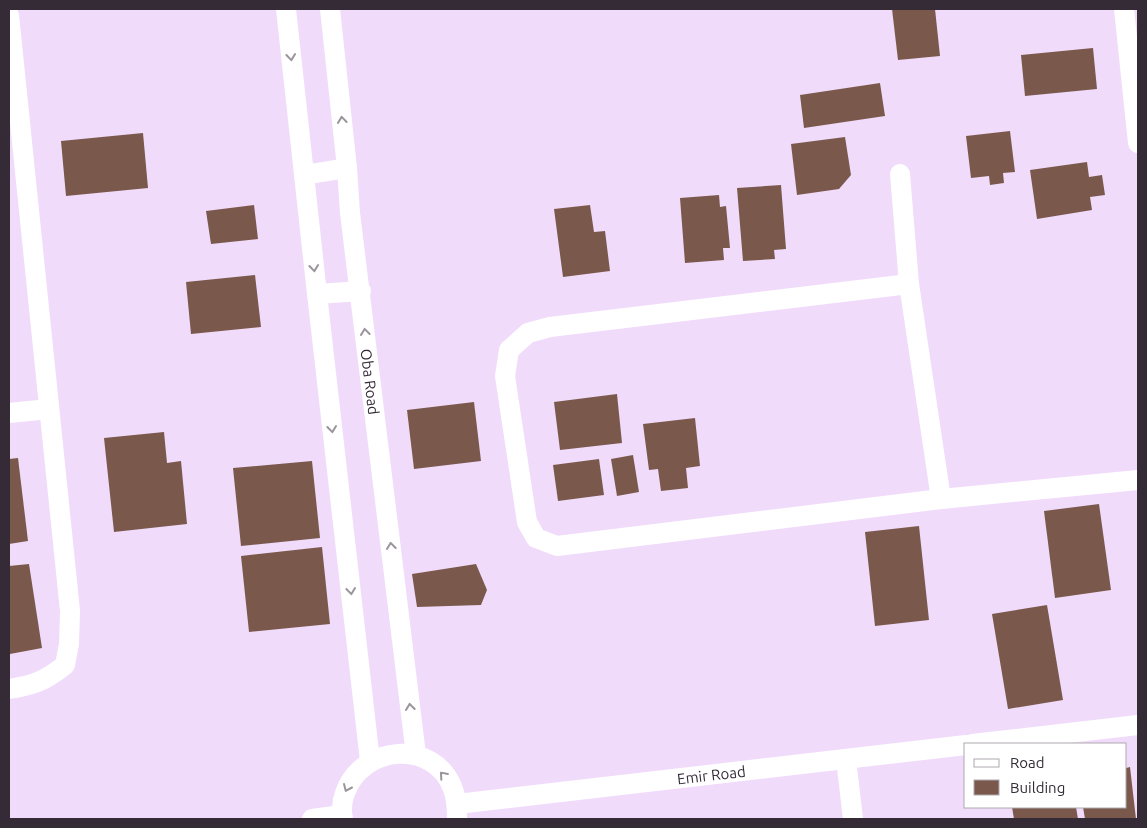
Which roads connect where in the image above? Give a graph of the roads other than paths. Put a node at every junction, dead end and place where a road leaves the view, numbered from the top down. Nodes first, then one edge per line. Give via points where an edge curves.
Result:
1 (286, 9) edge
2 (330, 9) edge
3 (1124, 9) edge
4 (9, 15) edge
5 (1138, 143) edge
6 (347, 168) junction
7 (900, 174) dead end
8 (304, 175) junction
9 (909, 284) junction
10 (361, 291) junction
11 (317, 294) junction
12 (49, 409) junction
13 (9, 413) edge
14 (1138, 480) edge
15 (941, 499) junction
16 (9, 689) edge
17 (1138, 725) edge
18 (981, 743) edge
19 (964, 745) edge
20 (416, 756) junction
21 (846, 759) junction
22 (370, 761) junction
23 (457, 811) edge
24 (342, 817) edge
25 (312, 819) edge
26 (853, 819) edge

1 -> 8 street
6 -> 2 street, Oba Road
3 - 5 street
4 - 12 street
6 - 8 street
6 - 10 street, Oba Road
7 - 9 street
8 -> 11 street
9 - 15 street
9 - 15 street via 560,326 528,333 509,350 505,376 527,522 536,538 556,546
10 - 11 street
20 -> 10 street, Oba Road
11 -> 22 street
12 - 13 street
12 - 16 street via 70,611 69,644 65,665 49,678
14 - 15 street
17 - 18 street
19 - 21 street, Emir Road
20 - 22 street via 399,753
23 -> 20 street via 453,787 444,773 431,762
21 - 23 street, Emir Road
21 - 26 street
22 -> 24 street via 347,786 342,800
24 - 25 street

